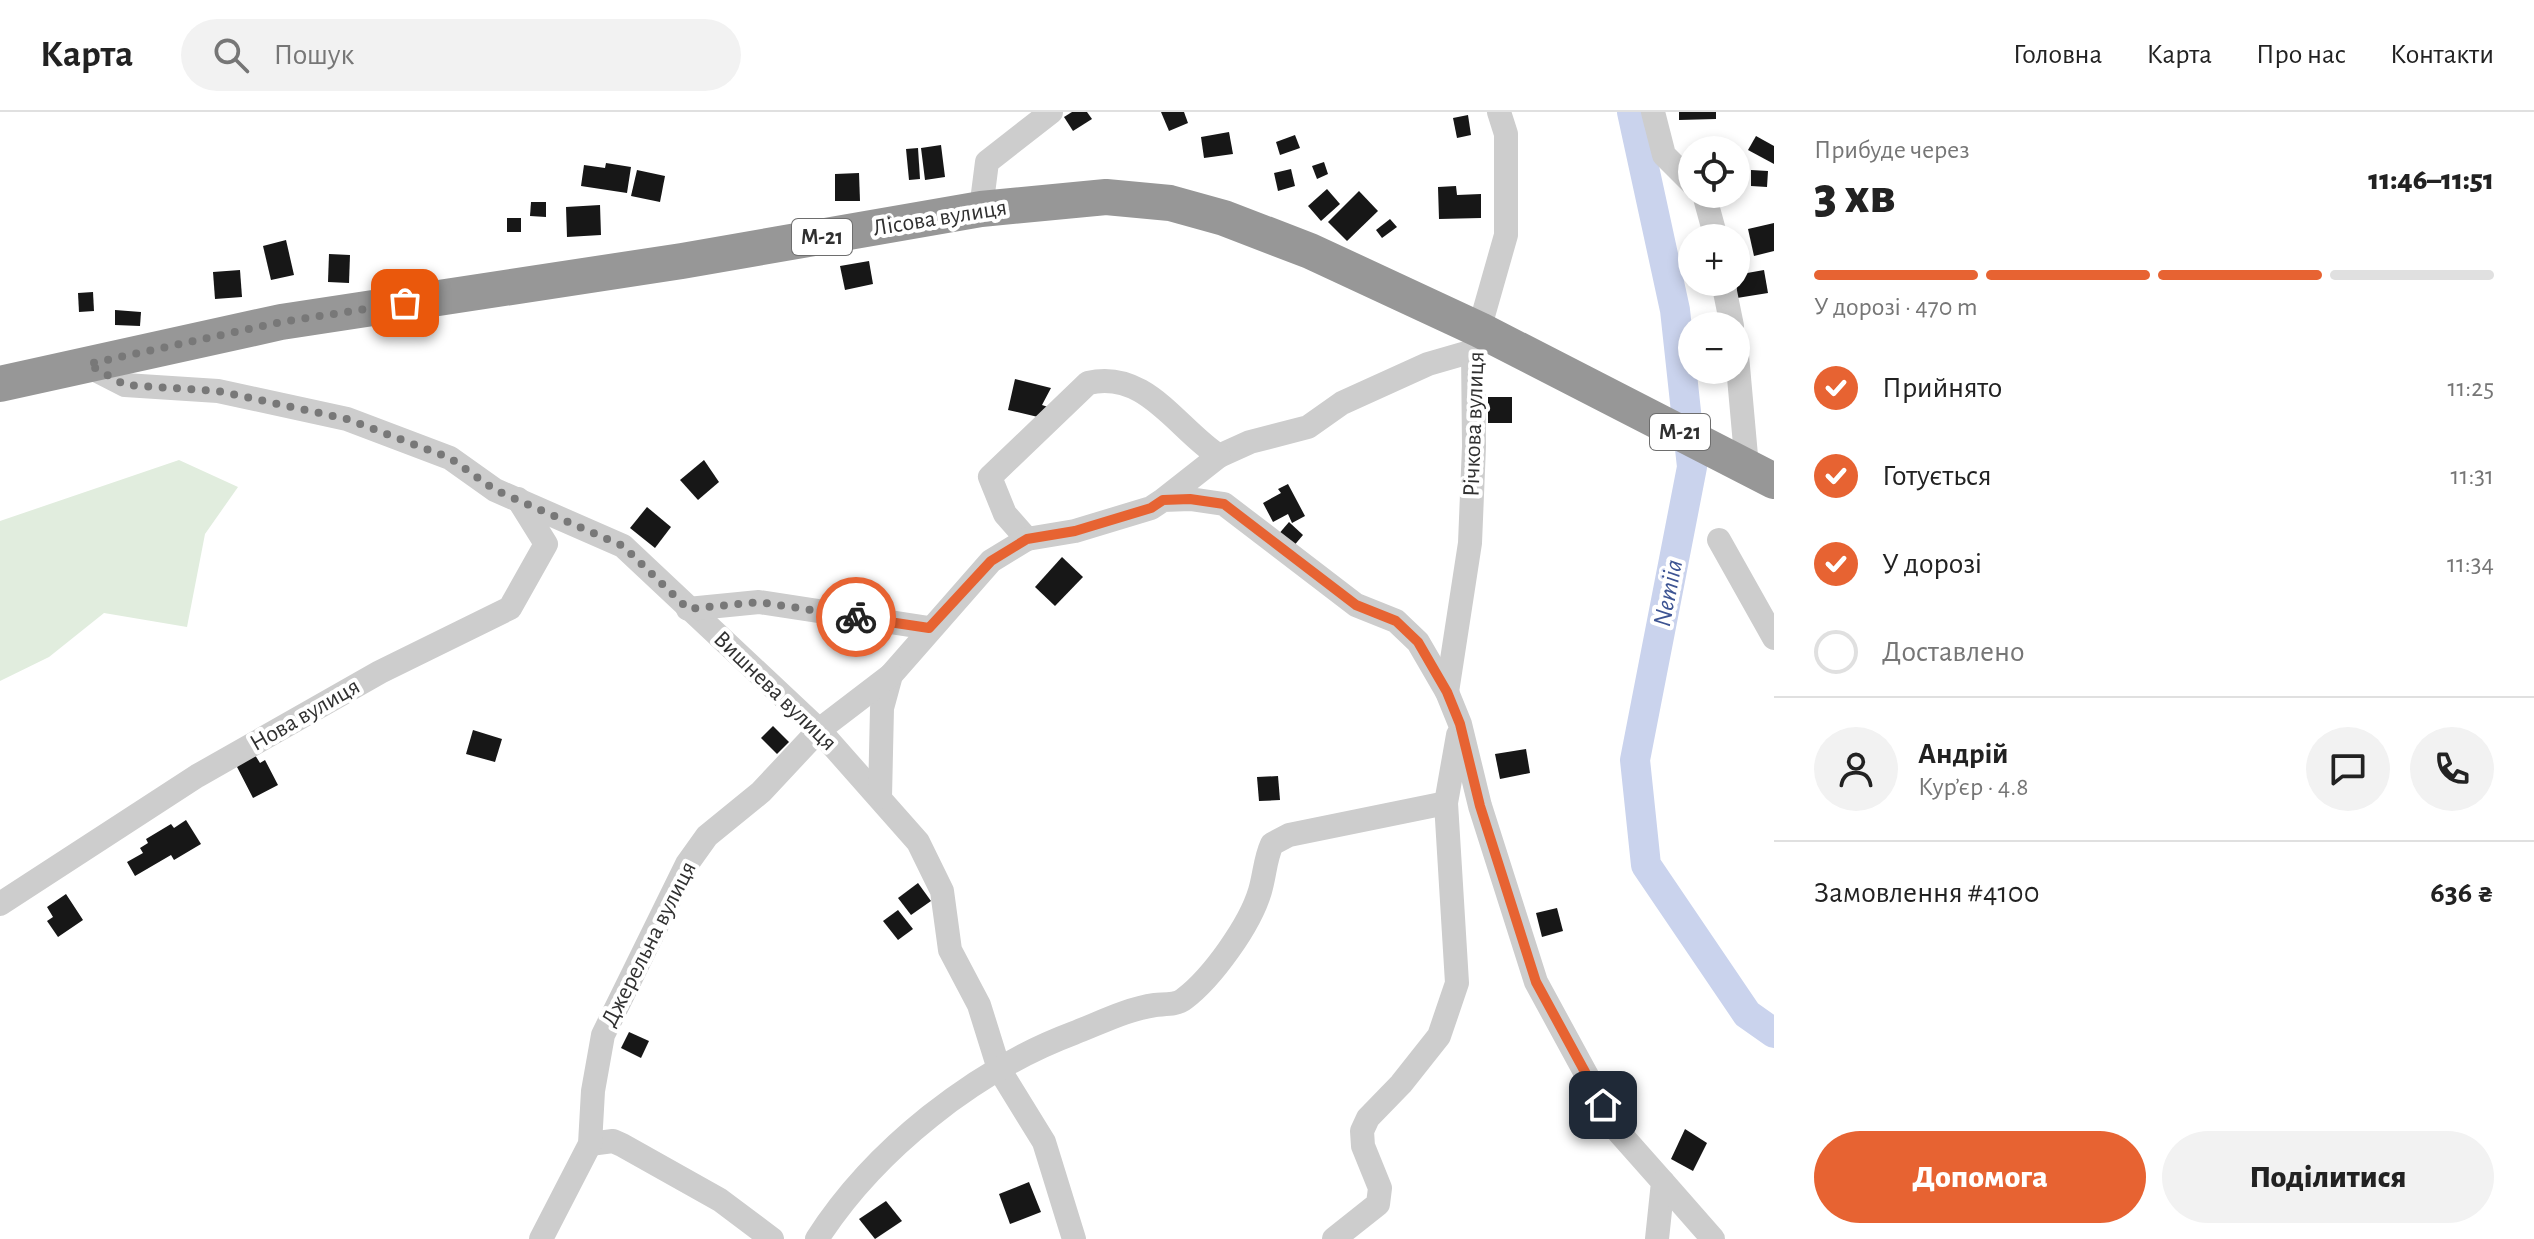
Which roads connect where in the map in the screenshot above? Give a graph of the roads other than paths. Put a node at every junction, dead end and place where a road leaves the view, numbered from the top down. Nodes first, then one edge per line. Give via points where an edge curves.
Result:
1 (1051, 112) edge
2 (1499, 112) edge
3 (1653, 112) edge
4 (1678, 169) edge
5 (981, 209) junction
6 (1477, 340) junction
7 (88, 364) junction
8 (0, 367) edge
9 (0, 384) edge
10 (1744, 384) edge
11 (1219, 456) junction
12 (1761, 474) edge
13 (518, 499) junction
14 (1163, 500) junction
15 (1027, 539) junction
16 (1719, 540) dead end
17 (688, 609) junction
18 (929, 628) junction
19 (1774, 638) edge
20 (891, 675) junction
21 (1447, 692) junction
22 (1460, 724) junction
23 (819, 730) junction
24 (880, 797) junction
25 (1446, 803) junction
26 (0, 904) edge
27 (999, 1069) junction
28 (590, 1144) junction
29 (1663, 1182) junction
30 (541, 1239) edge
31 (772, 1239) edge
32 (817, 1239) edge
33 (1074, 1239) edge
34 (1334, 1239) edge
35 (1657, 1239) edge
36 (1713, 1239) edge

1 - 5 street via 987,162
2 - 6 street, Річкова вулиця via 1506,134 1506,235
3 - 4 street via 1664,155
5 - 6 highway, Лісова вулиця / М-21 via 1106,197 1170,203 1310,251
5 - 7 highway, Лісова вулиця / М-21 via 281,322
6 - 11 street, Джерельна вулиця via 1342,403 1308,427
6 - 12 highway, Лісова вулиця / М-21 via 1612,398
6 - 21 street, Річкова вулиця via 1470,543
7 - 8 street
7 - 9 highway, Лісова вулиця / М-21
7 - 13 street, Вишнева вулиця via 125,385 218,391 347,419 450,458 495,490
10 - 12 street
11 - 14 street, Джерельна вулиця
11 - 15 street via 1198,443 1147,392 1107,378 1088,383 990,477 1005,514
13 - 17 street, Вишнева вулиця via 623,546
13 - 26 street, Нова вулиця via 546,544 510,608 380,672 210,769
14 - 15 street, Джерельна вулиця via 1075,531
14 - 21 street, Джерельна вулиця via 1224,504 1356,605 1396,621 1418,642
15 - 18 street, Джерельна вулиця via 991,561
16 - 19 street
17 - 18 street via 759,602
17 - 23 street, Вишнева вулиця
18 - 20 street, Джерельна вулиця
20 - 23 street, Джерельна вулиця
20 - 24 street, Джерельна вулиця via 882,708
21 - 22 street
22 - 25 street
22 - 29 street via 1536,982 1616,1129
23 - 24 street, Вишнева вулиця
23 - 28 street, Джерельна вулиця via 761,792 707,836 687,864 603,1035
24 - 27 street, Вишнева вулиця via 918,842 942,891 950,950 979,1005
25 - 27 street via 1289,835 1272,844 1260,892 1218,966 1181,1002 1144,1007 1058,1039
25 - 34 street via 1457,983 1439,1036 1362,1131 1380,1188 1378,1204
27 - 32 street via 904,1135 836,1208
27 - 33 street, Вишнева вулиця via 1044,1142
28 - 30 street, Джерельна вулиця
28 - 31 street via 622,1145 720,1200
29 - 35 street
29 - 36 street

